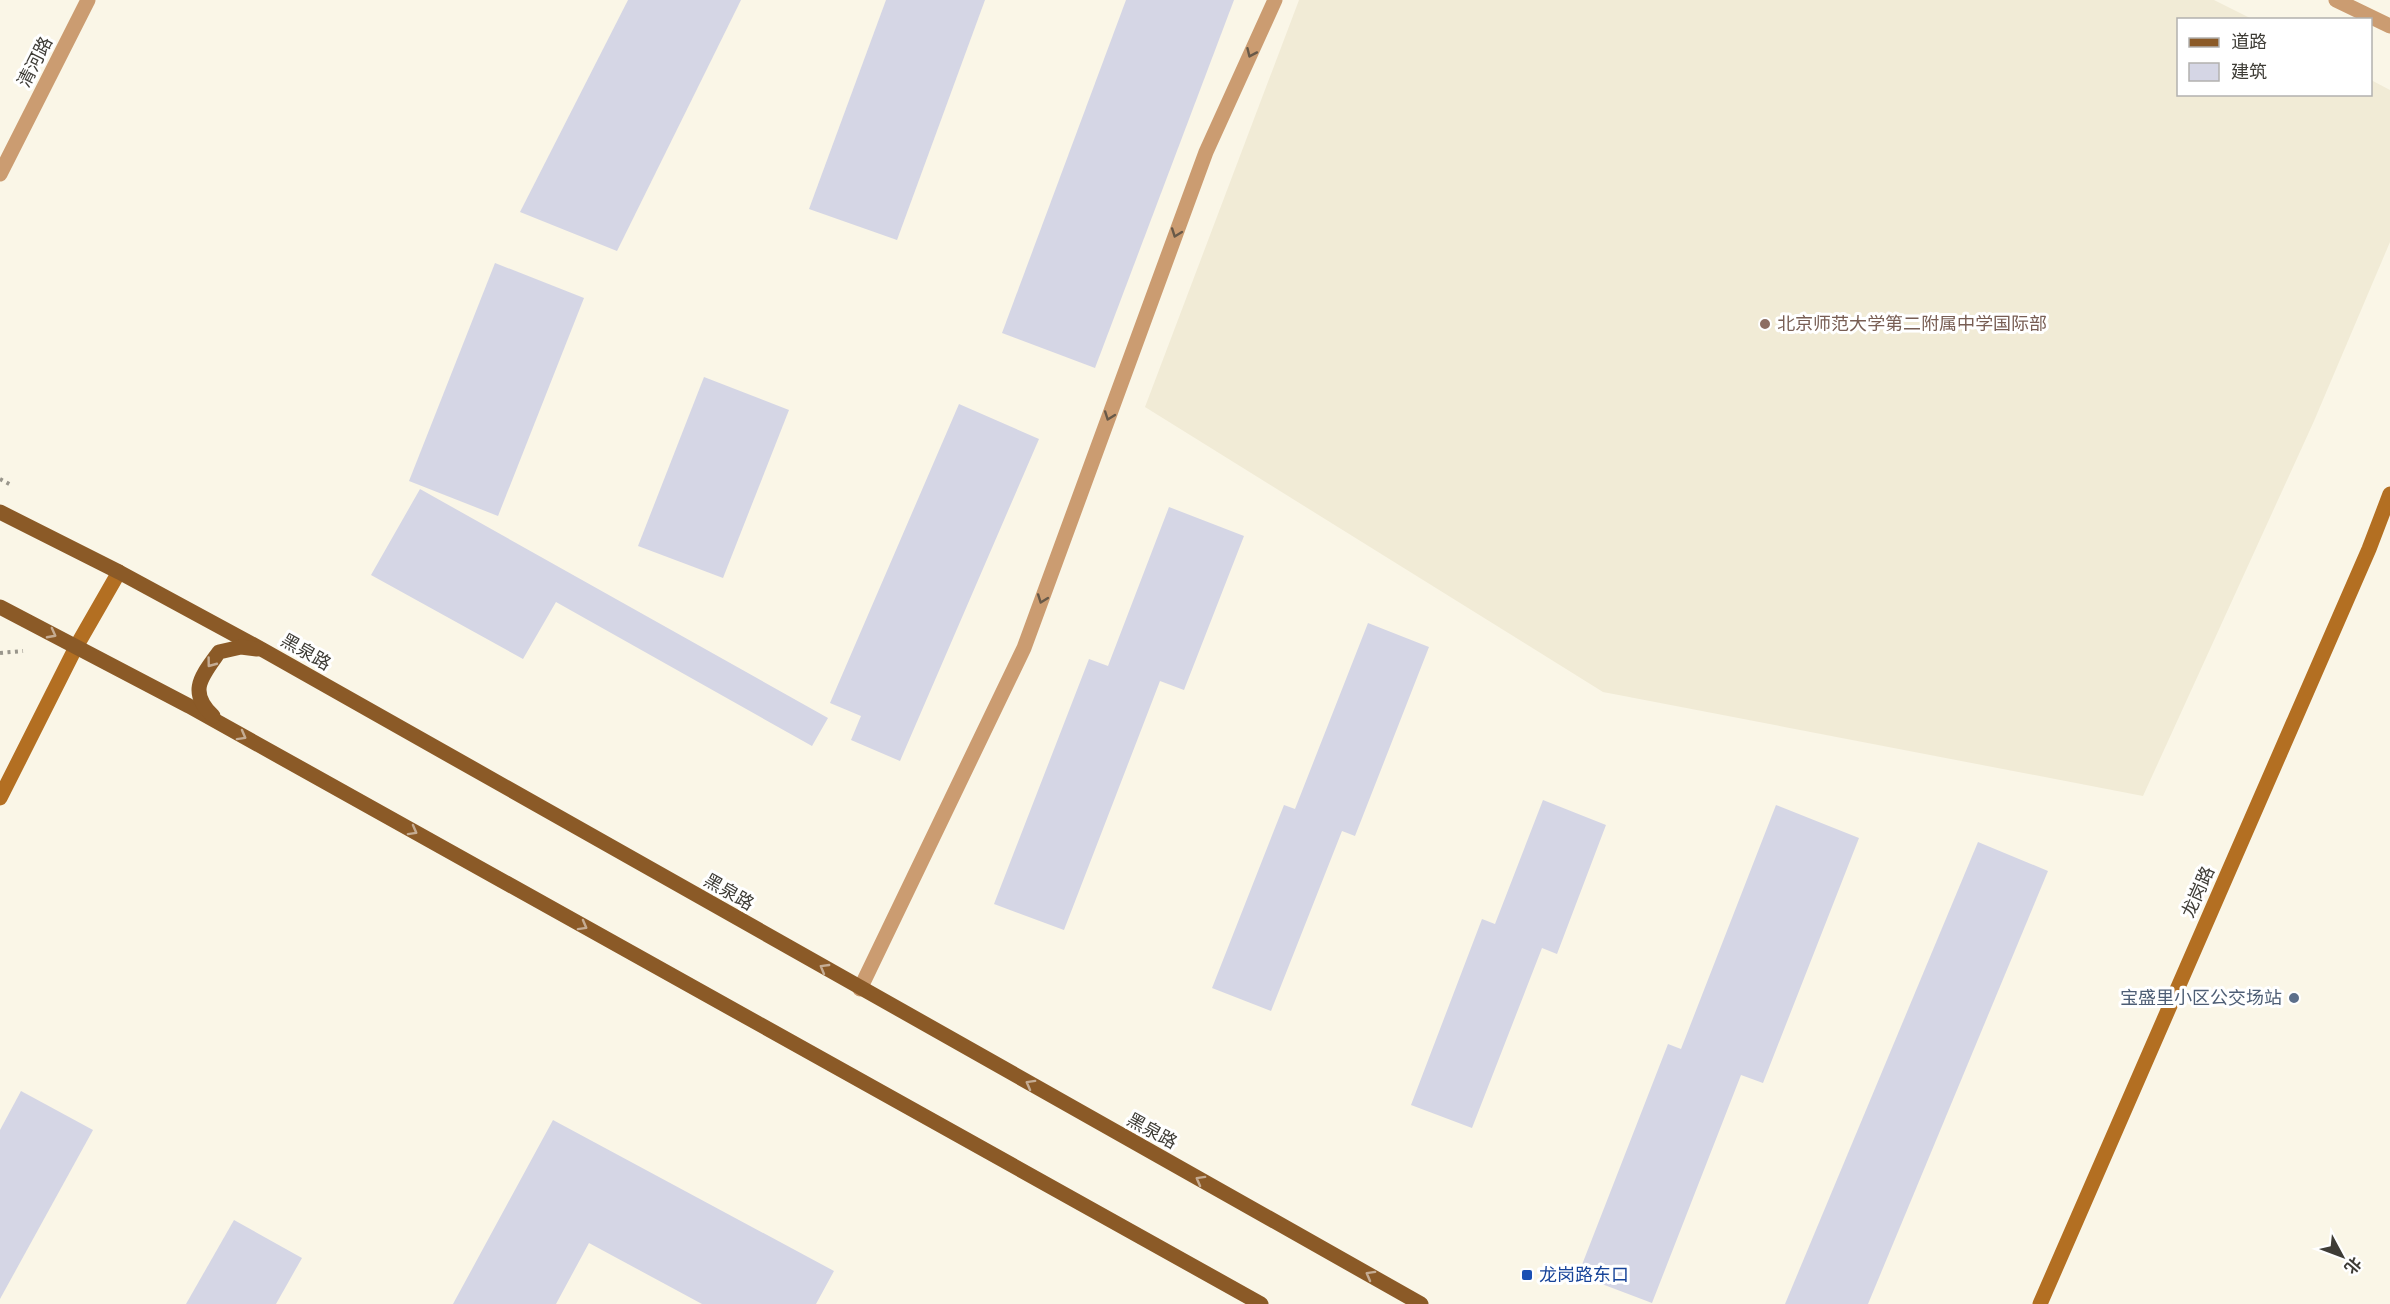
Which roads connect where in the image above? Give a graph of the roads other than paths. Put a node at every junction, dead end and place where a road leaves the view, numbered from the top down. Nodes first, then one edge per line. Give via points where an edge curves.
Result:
1 (88, 0) edge
2 (1275, 0) edge
3 (2336, 0) edge
4 (2390, 26) edge
5 (0, 174) edge
6 (2390, 494) edge
7 (0, 512) edge
8 (119, 572) junction
9 (0, 607) edge
10 (76, 647) junction
11 (263, 650) junction
12 (220, 724) junction
13 (0, 798) edge
14 (860, 989) junction
15 (1261, 1304) edge
16 (1421, 1304) edge
17 (2040, 1304) edge

1 - 5 street, 清河路
2 -> 14 street via 1206,152 1024,648
3 - 4 street
6 - 17 main road, 龙岗路
7 - 8 main road, 黑泉路
8 - 10 main road
8 - 11 main road, 黑泉路
9 -> 10 main road
10 - 12 main road
10 - 13 main road
11 -> 12 main road via 242,647 219,652 202,674 199,697
14 -> 11 main road, 黑泉路
12 -> 15 main road
16 -> 14 main road, 黑泉路

